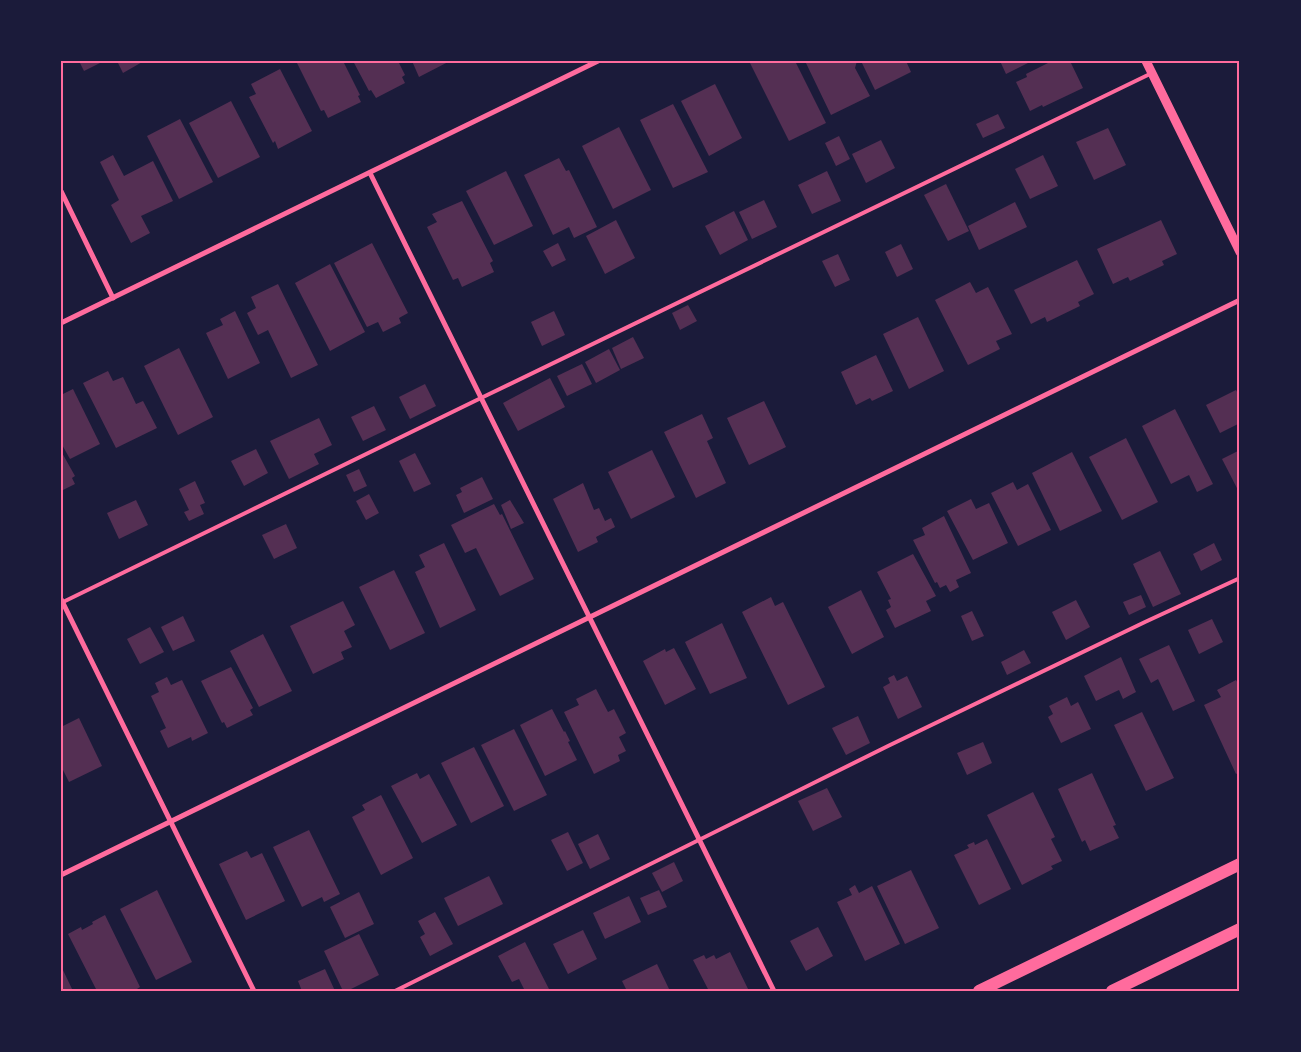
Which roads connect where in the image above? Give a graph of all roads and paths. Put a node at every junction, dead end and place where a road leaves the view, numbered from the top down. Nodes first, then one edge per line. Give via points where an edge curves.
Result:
1 (598, 61) edge
2 (1146, 61) edge
3 (1152, 73) junction
4 (370, 173) junction
5 (61, 191) edge
6 (1240, 252) edge
7 (114, 298) junction
8 (1240, 300) edge
9 (61, 323) edge
10 (481, 398) junction
11 (1240, 578) edge
12 (62, 602) edge
13 (590, 617) junction
14 (170, 822) junction
15 (700, 841) junction
16 (1240, 864) edge
17 (61, 875) edge
18 (1240, 928) edge
19 (254, 991) edge
20 (395, 991) edge
21 (774, 991) edge
22 (979, 991) edge
23 (1112, 991) edge

1 - 4 street
2 - 3 street
3 - 6 street
3 - 10 lane
4 - 7 street
4 - 10 street
5 - 7 street
7 - 9 street
8 - 13 street
10 - 12 lane
10 - 13 street
11 - 15 lane via 888,746
12 - 14 street
13 - 14 street
13 - 15 street
14 - 17 street
14 - 19 street
15 - 20 lane
15 - 21 street
16 - 22 main road
18 - 23 main road

